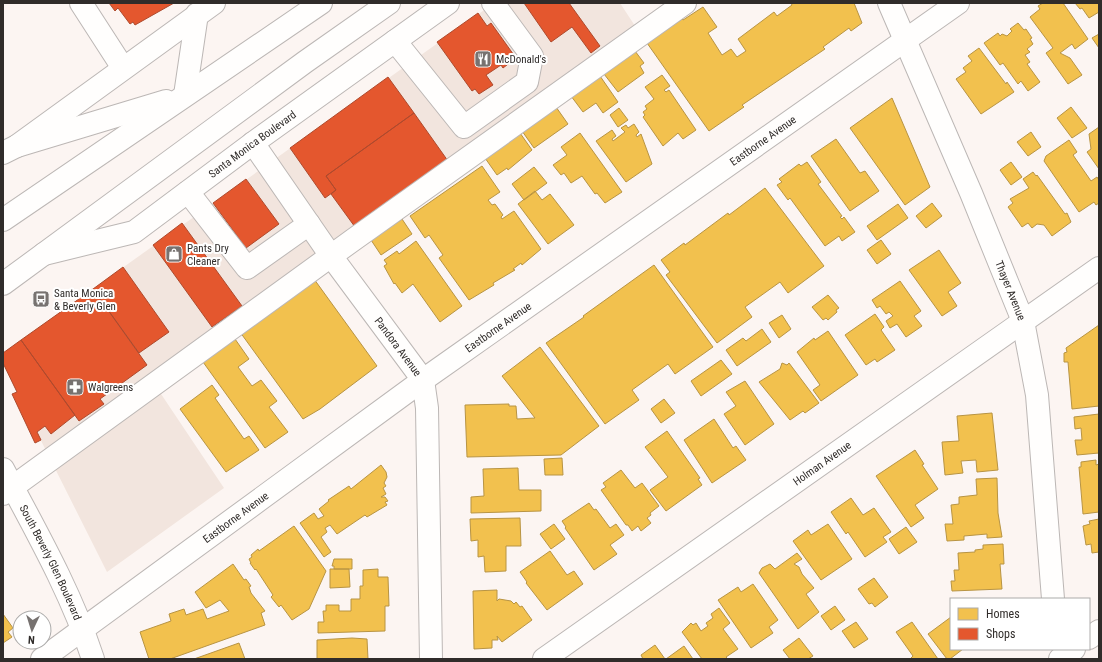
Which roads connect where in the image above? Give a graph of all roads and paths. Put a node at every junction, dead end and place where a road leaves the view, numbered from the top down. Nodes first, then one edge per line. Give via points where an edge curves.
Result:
1 (81, 3) edge
2 (321, 3) edge
3 (389, 3) edge
4 (448, 3) edge
5 (493, 3) edge
6 (685, 3) edge
7 (889, 3) edge
8 (958, 3) edge
9 (205, 9) edge
10 (395, 41) junction
11 (906, 41) junction
12 (123, 68) junction
13 (185, 95) junction
14 (464, 127) junction
15 (254, 143) junction
16 (481, 149) junction
17 (10, 150) edge
18 (188, 192) junction
19 (3, 220) edge
20 (309, 224) junction
21 (44, 254) junction
22 (331, 256) junction
23 (1099, 268) edge
24 (3, 284) edge
25 (1022, 321) junction
26 (423, 380) junction
27 (5, 478) edge
28 (1052, 598) edge
29 (84, 630) junction
30 (1099, 631) edge
31 (1090, 637) edge
32 (42, 659) edge
33 (93, 659) edge
34 (432, 659) edge
35 (544, 659) edge

1 - 12 street
2 - 13 street
3 - 21 street, Santa Monica Boulevard
4 - 10 street, Santa Monica Boulevard
5 - 14 street via 532,56 527,82
6 - 16 street
7 - 11 street, Thayer Avenue
8 - 11 street, Eastborne Avenue
9 - 12 street
9 - 13 street
10 - 14 street
10 - 15 street, Santa Monica Boulevard
11 - 25 street, Thayer Avenue
11 - 26 street, Eastborne Avenue
12 - 17 street
13 - 17 street
13 - 19 street via 91,162
14 - 16 street
15 - 18 street, Santa Monica Boulevard
15 - 20 street, Pandora Avenue
16 - 22 street
18 - 20 street via 247,268
18 - 21 street, Santa Monica Boulevard via 134,232
20 - 22 street, Pandora Avenue
21 - 24 street, Santa Monica Boulevard
22 - 26 street, Pandora Avenue
22 - 27 street
23 - 25 street, Holman Avenue
25 - 28 street, Thayer Avenue via 1037,395
25 - 35 street, Holman Avenue
26 - 29 street, Eastborne Avenue
26 - 34 street, Pandora Avenue via 427,408
27 - 29 street, South Beverly Glen Boulevard via 61,578
29 - 32 street, Eastborne Avenue
29 - 33 street, South Beverly Glen Boulevard
30 - 31 street

